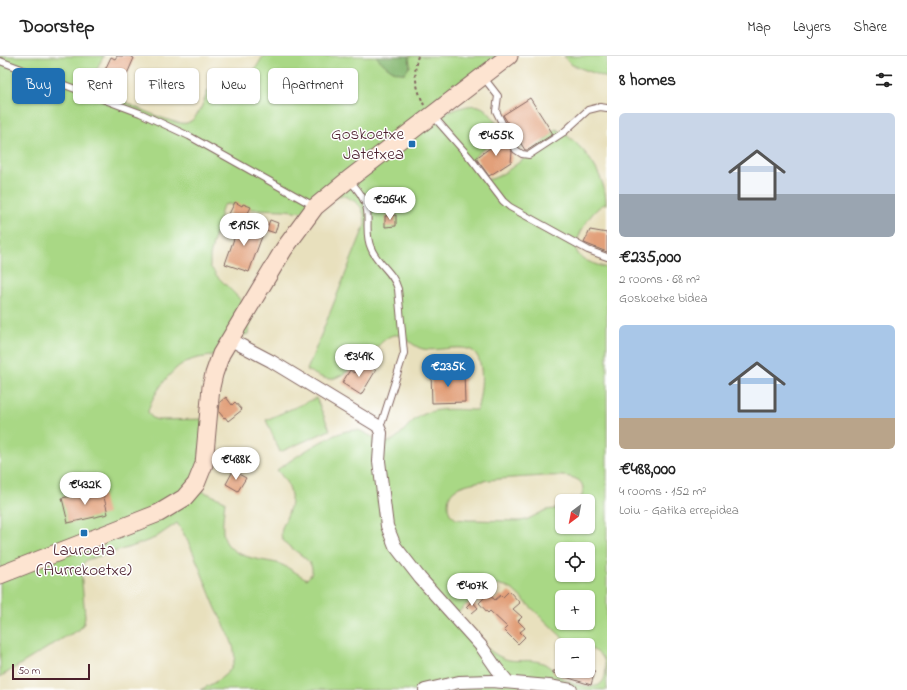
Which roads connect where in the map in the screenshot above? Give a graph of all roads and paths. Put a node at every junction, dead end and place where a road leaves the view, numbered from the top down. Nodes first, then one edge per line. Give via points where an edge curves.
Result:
1 (418, 56) edge
2 (510, 56) edge
3 (0, 61) edge
4 (483, 77) junction
5 (607, 108) edge
6 (432, 115) junction
7 (349, 179) junction
8 (315, 207) junction
9 (607, 257) edge
10 (230, 339) junction
11 (378, 426) junction
12 (0, 575) edge
13 (508, 682) junction
14 (425, 690) edge
15 (571, 690) edge

1 - 6 path via 415,73 419,93
2 - 4 street
3 - 8 lane via 140,112 189,136
4 - 5 lane via 498,96 496,111 516,150 522,154 529,155 542,147 564,132 588,110
4 - 6 street
6 - 7 street
6 - 9 lane via 510,207 588,250
7 - 8 street
7 - 11 lane via 363,198 371,248 396,280 398,289 404,354 382,422
8 - 10 street via 284,249
10 - 11 street
10 - 12 street via 214,374 204,464 191,492 160,513
11 - 13 street via 381,433 380,461 387,526 395,546 481,646
13 - 14 street via 459,682
13 - 15 street

